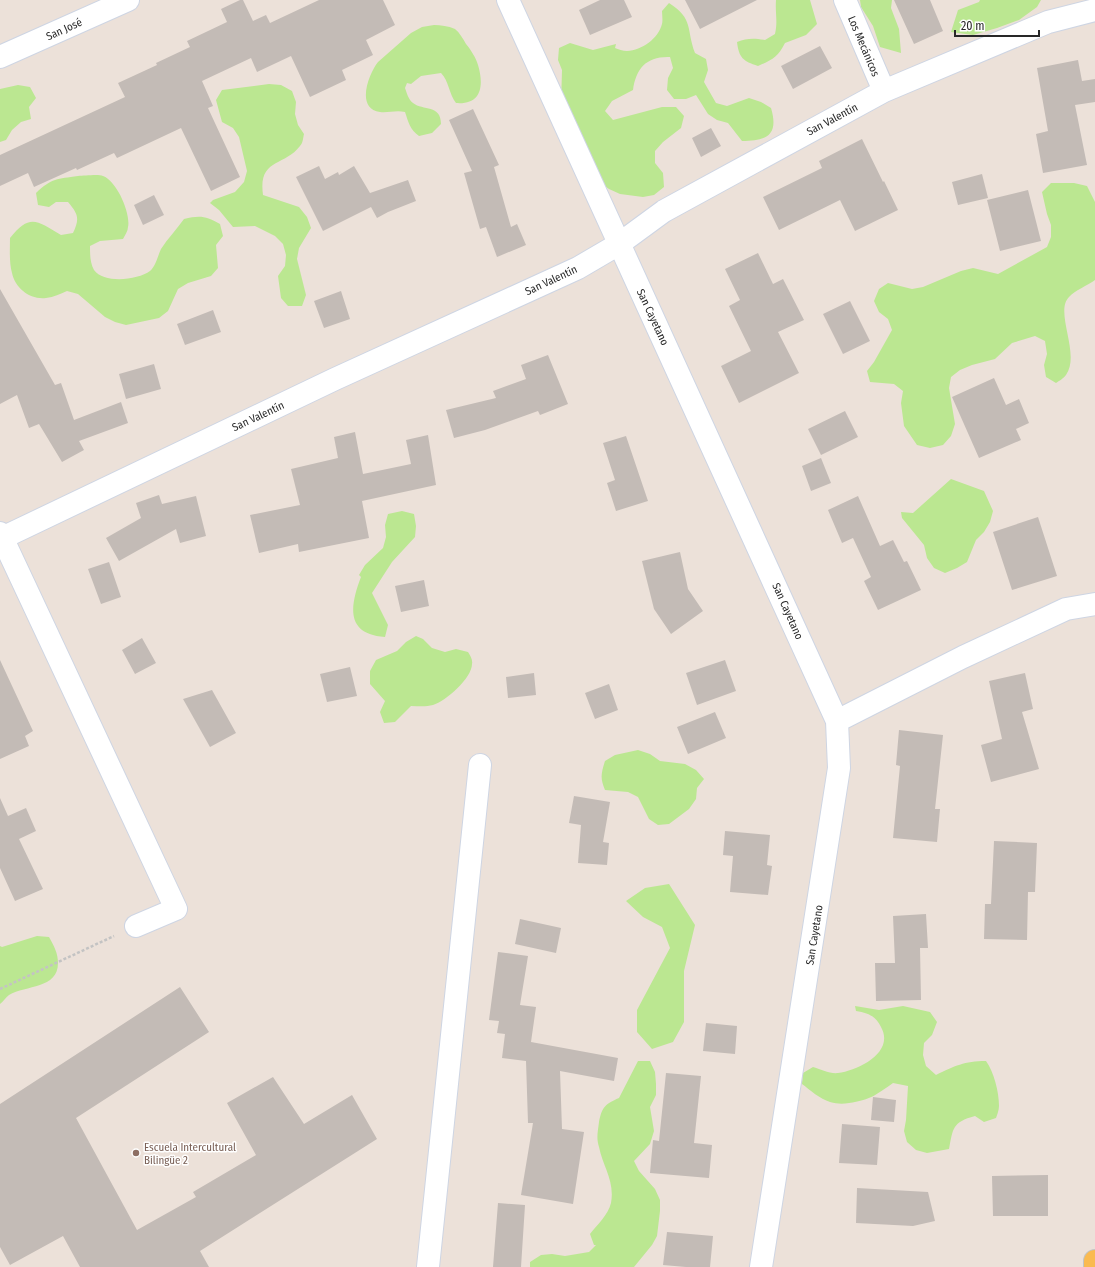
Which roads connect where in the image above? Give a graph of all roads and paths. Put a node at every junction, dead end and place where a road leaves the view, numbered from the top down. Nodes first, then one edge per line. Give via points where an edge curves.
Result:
1 (128, 0) edge
2 (508, 0) edge
3 (845, 0) edge
4 (1095, 10) edge
5 (0, 57) edge
6 (884, 91) junction
7 (619, 244) junction
8 (1, 536) edge
9 (1095, 604) edge
10 (837, 721) junction
11 (480, 765) dead end
12 (136, 926) joint
13 (0, 989) edge
14 (1095, 1262) edge
15 (428, 1267) edge
16 (761, 1267) edge
17 (1095, 1267) edge

1 - 5 street, San José
2 - 7 street, San Cayetano
3 - 6 street, Los Mecánicos
4 - 6 street, San Valentín via 1048,22
6 - 7 street, San Valentín via 664,211
7 - 8 street, San Valentín via 578,268
7 - 10 street, San Cayetano
8 - 12 street via 176,909
9 - 10 street via 1066,609 963,657
10 - 16 street, San Cayetano via 839,768
11 - 15 street
12 - 13 path
14 - 17 main road

